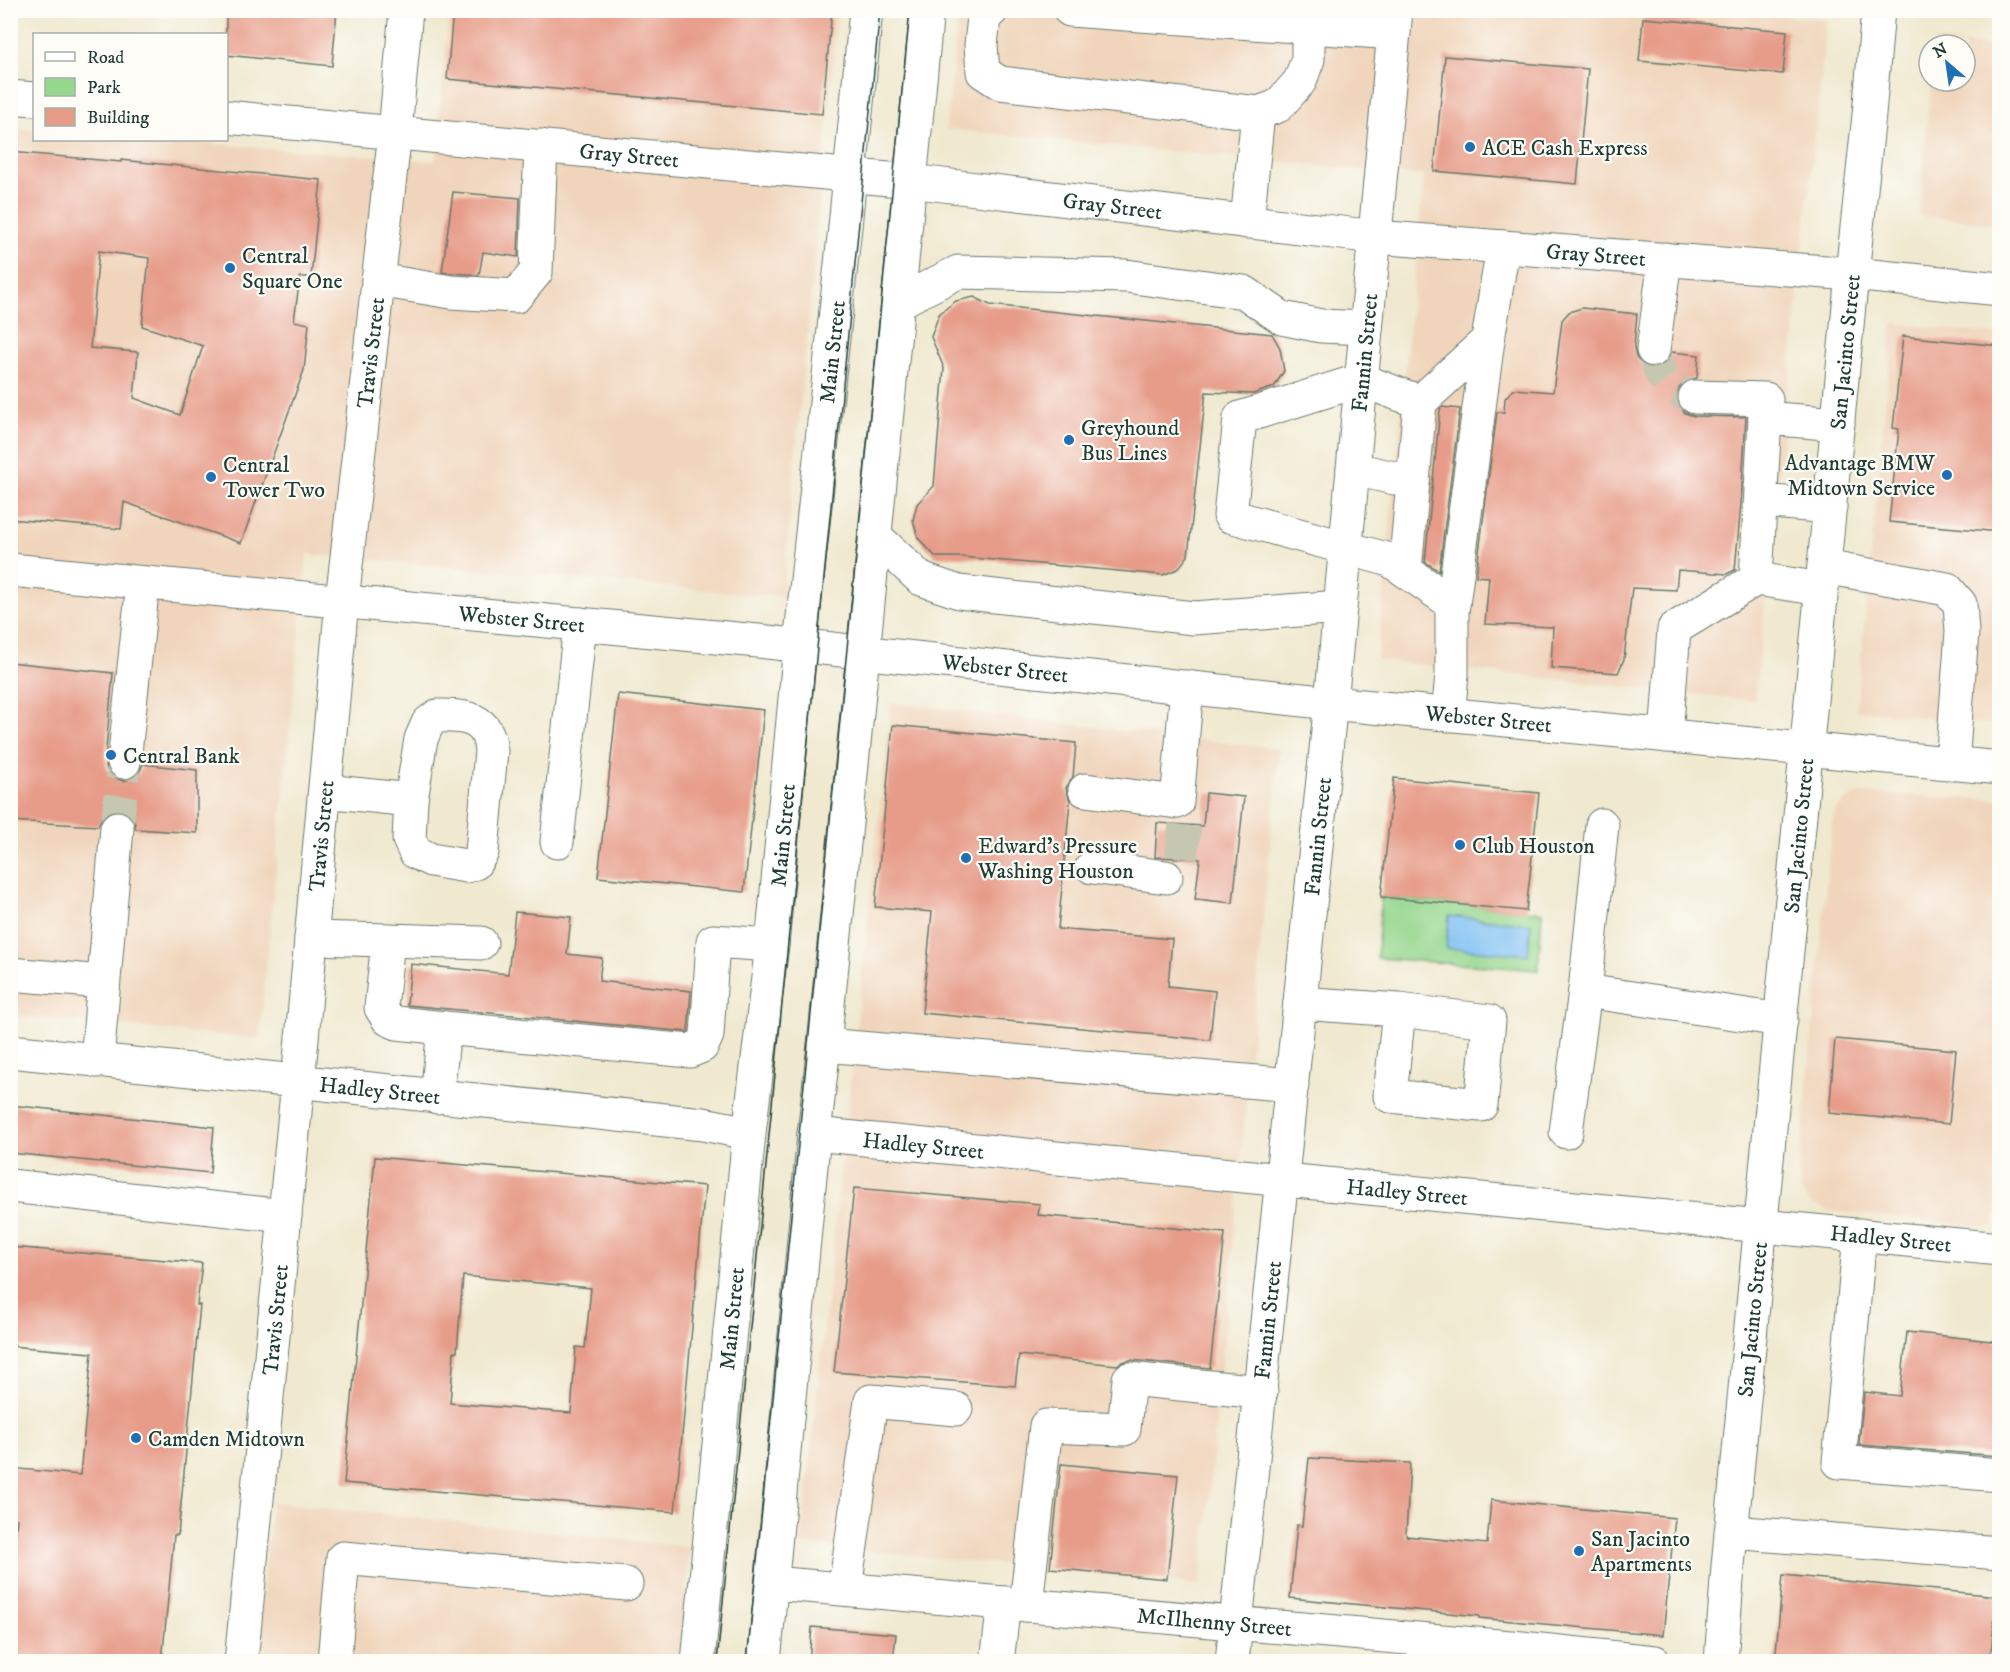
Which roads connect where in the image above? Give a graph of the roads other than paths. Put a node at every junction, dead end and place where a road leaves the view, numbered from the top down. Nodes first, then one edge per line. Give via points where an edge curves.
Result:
1 (406, 10) edge
2 (866, 10) edge
3 (927, 10) edge
4 (992, 10) edge
5 (1070, 10) edge
6 (1878, 10) edge
7 (1395, 22) edge
8 (1308, 27) junction
9 (10, 97) edge
10 (33, 99) edge
11 (1258, 113) junction
12 (228, 117) edge
13 (395, 132) junction
14 (541, 146) junction
15 (850, 176) junction
16 (910, 181) junction
17 (1247, 222) junction
18 (1375, 237) junction
19 (1503, 247) junction
20 (1665, 259) junction
21 (1852, 274) junction
22 (378, 280) junction
23 (2000, 289) edge
24 (899, 302) junction
25 (1366, 328) junction
26 (1488, 340) junction
27 (1653, 350) tunnel mouth
28 (1361, 380) junction
29 (1695, 397) tunnel mouth
30 (1420, 402) junction
31 (1765, 418) junction
32 (1838, 424) junction
33 (1353, 469) junction
34 (1413, 482) junction
35 (1761, 501) junction
36 (1830, 507) junction
37 (875, 536) junction
38 (1345, 548) junction
39 (10, 570) edge
40 (1405, 570) junction
41 (1823, 578) junction
42 (1756, 579) junction
43 (142, 583) junction
44 (342, 601) junction
45 (1453, 604) junction
46 (1340, 607) junction
47 (580, 624) junction
48 (800, 645) junction
49 (864, 652) junction
50 (1187, 687) junction
51 (1330, 703) junction
52 (1448, 715) junction
53 (1666, 736) junction
54 (1807, 749) junction
55 (124, 762) tunnel mouth
56 (1952, 764) junction
57 (2000, 768) edge
58 (1085, 790) dead end
59 (324, 791) junction
60 (411, 800) dead end
61 (1602, 825) dead end
62 (117, 828) tunnel mouth
63 (557, 842) dead end
64 (1170, 864) dead end
65 (1092, 867) dead end
66 (311, 938) junction
67 (388, 940) junction
68 (481, 944) dead end
69 (771, 945) junction
70 (10, 974) edge
71 (104, 982) junction
72 (1585, 991) junction
73 (1300, 1003) junction
74 (1399, 1010) dead end
75 (1782, 1020) junction
76 (444, 1028) junction
77 (825, 1045) junction
78 (10, 1051) edge
79 (97, 1061) junction
80 (298, 1082) junction
81 (1292, 1085) junction
82 (437, 1097) junction
83 (1566, 1132) dead end
84 (749, 1133) junction
85 (814, 1134) junction
86 (1282, 1180) junction
87 (10, 1186) edge
88 (285, 1216) junction
89 (1762, 1225) junction
90 (1860, 1235) junction
91 (2000, 1249) edge
92 (1260, 1392) junction
93 (956, 1409) dead end
94 (2000, 1475) edge
95 (1731, 1532) junction
96 (2000, 1553) edge
97 (772, 1583) junction
98 (626, 1584) dead end
99 (844, 1589) junction
100 (1015, 1604) junction
101 (1237, 1623) junction
102 (1522, 1655) edge
103 (241, 1662) edge
104 (334, 1662) edge
105 (698, 1662) edge
106 (764, 1662) edge
107 (997, 1662) edge
108 (1232, 1662) edge
109 (1655, 1662) edge
110 (1721, 1662) edge

1 - 13 main road, Travis Street
2 - 15 main road, Main Street
3 - 16 main road
4 - 11 main road via 984,17 982,72 1000,83
5 - 8 main road
6 - 21 main road, San Jacinto Street
7 - 8 main road
7 - 18 main road, Fannin Street
8 - 11 main road via 1308,59 1300,81 1278,106
9 - 10 main road
11 - 17 main road
12 - 13 main road, Gray Street
13 - 14 main road, Gray Street
13 - 22 main road, Travis Street
14 - 15 main road, Gray Street
14 - 22 main road via 536,272 516,296 451,292
15 - 16 main road, Gray Street
15 - 48 main road, Main Street
16 - 17 main road, Gray Street
16 - 24 main road
17 - 18 main road, Gray Street
18 - 19 main road, Gray Street
18 - 25 main road, Fannin Street
19 - 20 main road, Gray Street
19 - 26 main road
20 - 21 main road, Gray Street
20 - 27 main road
21 - 23 main road, Gray Street
21 - 32 main road, San Jacinto Street
22 - 44 main road, Travis Street
24 - 25 main road via 958,272 1126,276 1244,292 1282,318 1322,326
24 - 37 main road
25 - 28 main road, Fannin Street
26 - 30 main road
26 - 45 main road
28 - 30 main road
28 - 33 main road, Fannin Street
28 - 38 main road via 1240,418 1230,516
29 - 31 main road via 1766,399
30 - 34 main road
31 - 32 main road
31 - 35 main road
32 - 36 main road, San Jacinto Street
33 - 34 main road
33 - 38 main road, Fannin Street
34 - 40 main road
35 - 36 main road
35 - 42 main road
36 - 41 main road, San Jacinto Street
37 - 46 main road via 921,579 959,592 1194,618
37 - 49 main road
38 - 40 main road via 1390,560
38 - 46 main road, Fannin Street
39 - 43 main road, Webster Street
40 - 45 main road
41 - 42 main road
41 - 54 main road, San Jacinto Street
41 - 56 main road via 1947,589 1960,604 1962,632
42 - 53 main road via 1674,629
43 - 44 main road, Webster Street
43 - 55 main road
44 - 47 main road, Webster Street
44 - 59 main road, Travis Street
45 - 52 main road
46 - 51 main road, Fannin Street
47 - 48 main road, Webster Street
47 - 63 main road
48 - 49 main road, Webster Street
48 - 69 main road, Main Street
49 - 50 main road, Webster Street
49 - 77 main road
50 - 51 main road, Webster Street
50 - 58 main road via 1176,817
51 - 52 main road, Webster Street
51 - 73 main road, Fannin Street
52 - 53 main road, Webster Street
53 - 54 main road, Webster Street
54 - 56 main road, Webster Street
54 - 75 main road, San Jacinto Street
56 - 57 main road, Webster Street
59 - 60 main road
59 - 66 main road, Travis Street
61 - 72 main road
62 - 71 main road
64 - 65 main road
66 - 67 main road
66 - 80 main road, Travis Street
67 - 68 main road
67 - 76 main road via 381,1008 388,1019 397,1023
69 - 76 main road via 713,941 707,1035 702,1046 690,1051
69 - 84 main road, Main Street
70 - 71 main road
71 - 79 main road
72 - 75 main road
72 - 83 main road
73 - 74 main road
73 - 81 main road, Fannin Street
75 - 89 main road, San Jacinto Street
76 - 82 main road
77 - 81 main road
77 - 85 main road
78 - 79 main road, Hadley Street
79 - 80 main road, Hadley Street
80 - 82 main road, Hadley Street
80 - 88 main road, Travis Street
81 - 86 main road, Fannin Street
82 - 84 main road, Hadley Street via 703,1124
84 - 105 main road, Main Street
85 - 86 main road, Hadley Street
85 - 97 main road
86 - 89 main road, Hadley Street
86 - 92 main road, Fannin Street
87 - 88 main road
88 - 103 main road, Travis Street
89 - 90 main road, Hadley Street
89 - 95 main road, San Jacinto Street
90 - 91 main road, Hadley Street
90 - 94 main road via 1839,1462
92 - 100 main road via 1129,1379 1124,1429 1046,1426
92 - 101 main road, Fannin Street
93 - 99 main road via 871,1401
95 - 96 main road
95 - 110 main road, San Jacinto Street
97 - 99 main road, McIlhenny Street
97 - 106 main road
98 - 104 main road via 343,1558
99 - 100 main road, McIlhenny Street
100 - 101 main road, McIlhenny Street
100 - 107 main road
101 - 102 main road, McIlhenny Street
101 - 108 main road, Fannin Street
102 - 109 main road, McIlhenny Street

